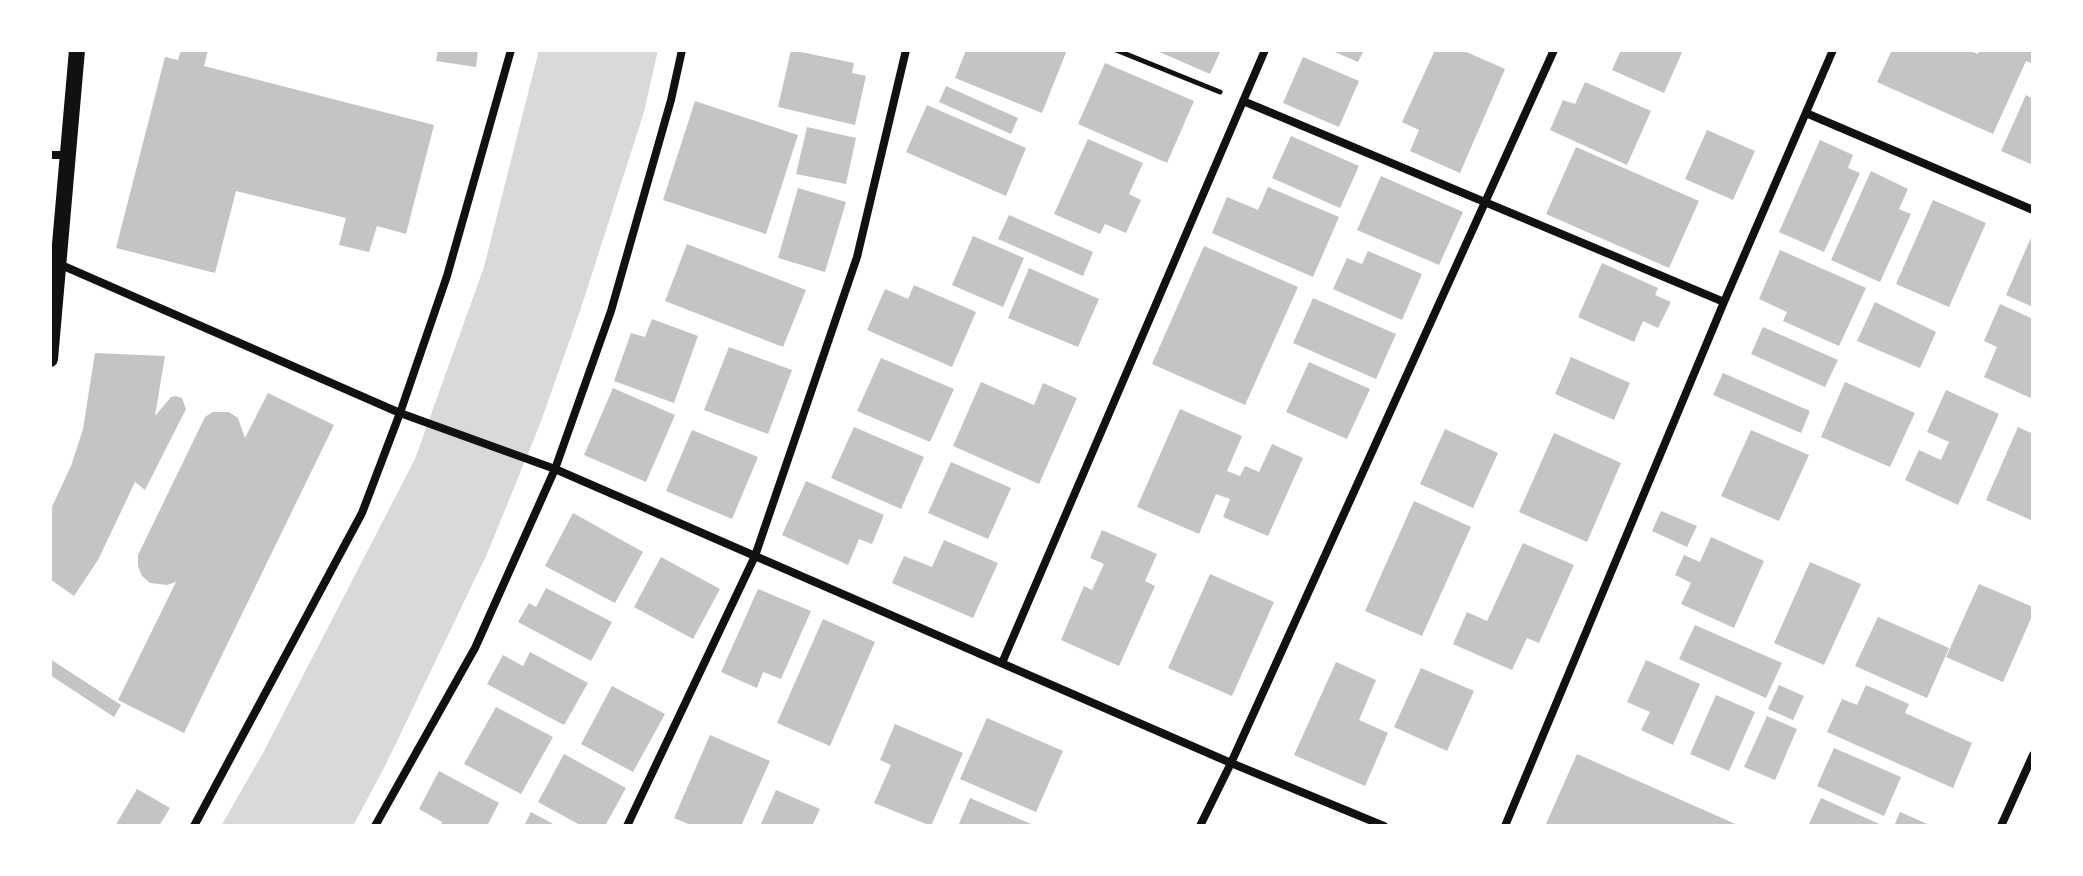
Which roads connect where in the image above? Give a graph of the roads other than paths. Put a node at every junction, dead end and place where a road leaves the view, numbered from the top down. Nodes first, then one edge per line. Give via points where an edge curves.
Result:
1 (77, 50) edge
2 (511, 50) edge
3 (682, 50) edge
4 (906, 50) edge
5 (1265, 50) edge
6 (1554, 50) edge
7 (1833, 50) edge
8 (1243, 101) junction
9 (1806, 113) junction
10 (68, 154) junction
11 (50, 155) edge
12 (1486, 203) junction
13 (2033, 210) edge
14 (59, 264) junction
15 (1724, 302) junction
16 (50, 359) edge
17 (400, 413) junction
18 (555, 469) junction
19 (755, 556) junction
20 (1002, 663) junction
21 (2033, 755) edge
22 (1231, 763) junction
23 (194, 826) edge
24 (375, 826) edge
25 (627, 826) edge
26 (1200, 826) edge
27 (1384, 826) edge
28 (1505, 826) edge
29 (2001, 826) edge

1 - 10 main road
2 - 17 street via 447,276
3 - 18 street via 611,311
4 - 19 street via 857,257
5 - 8 street
6 - 12 street
7 - 9 street
8 - 12 street
8 - 20 street
9 - 13 street
9 - 15 street
10 - 11 street
10 - 14 main road
12 - 15 street
12 - 22 street
14 - 16 main road
14 - 17 street
15 - 28 street
17 - 18 street
17 - 23 street via 362,513
18 - 19 street
18 - 24 street via 475,648
19 - 20 street
19 - 25 street
20 - 22 street
21 - 29 street
22 - 26 street
22 - 27 street

